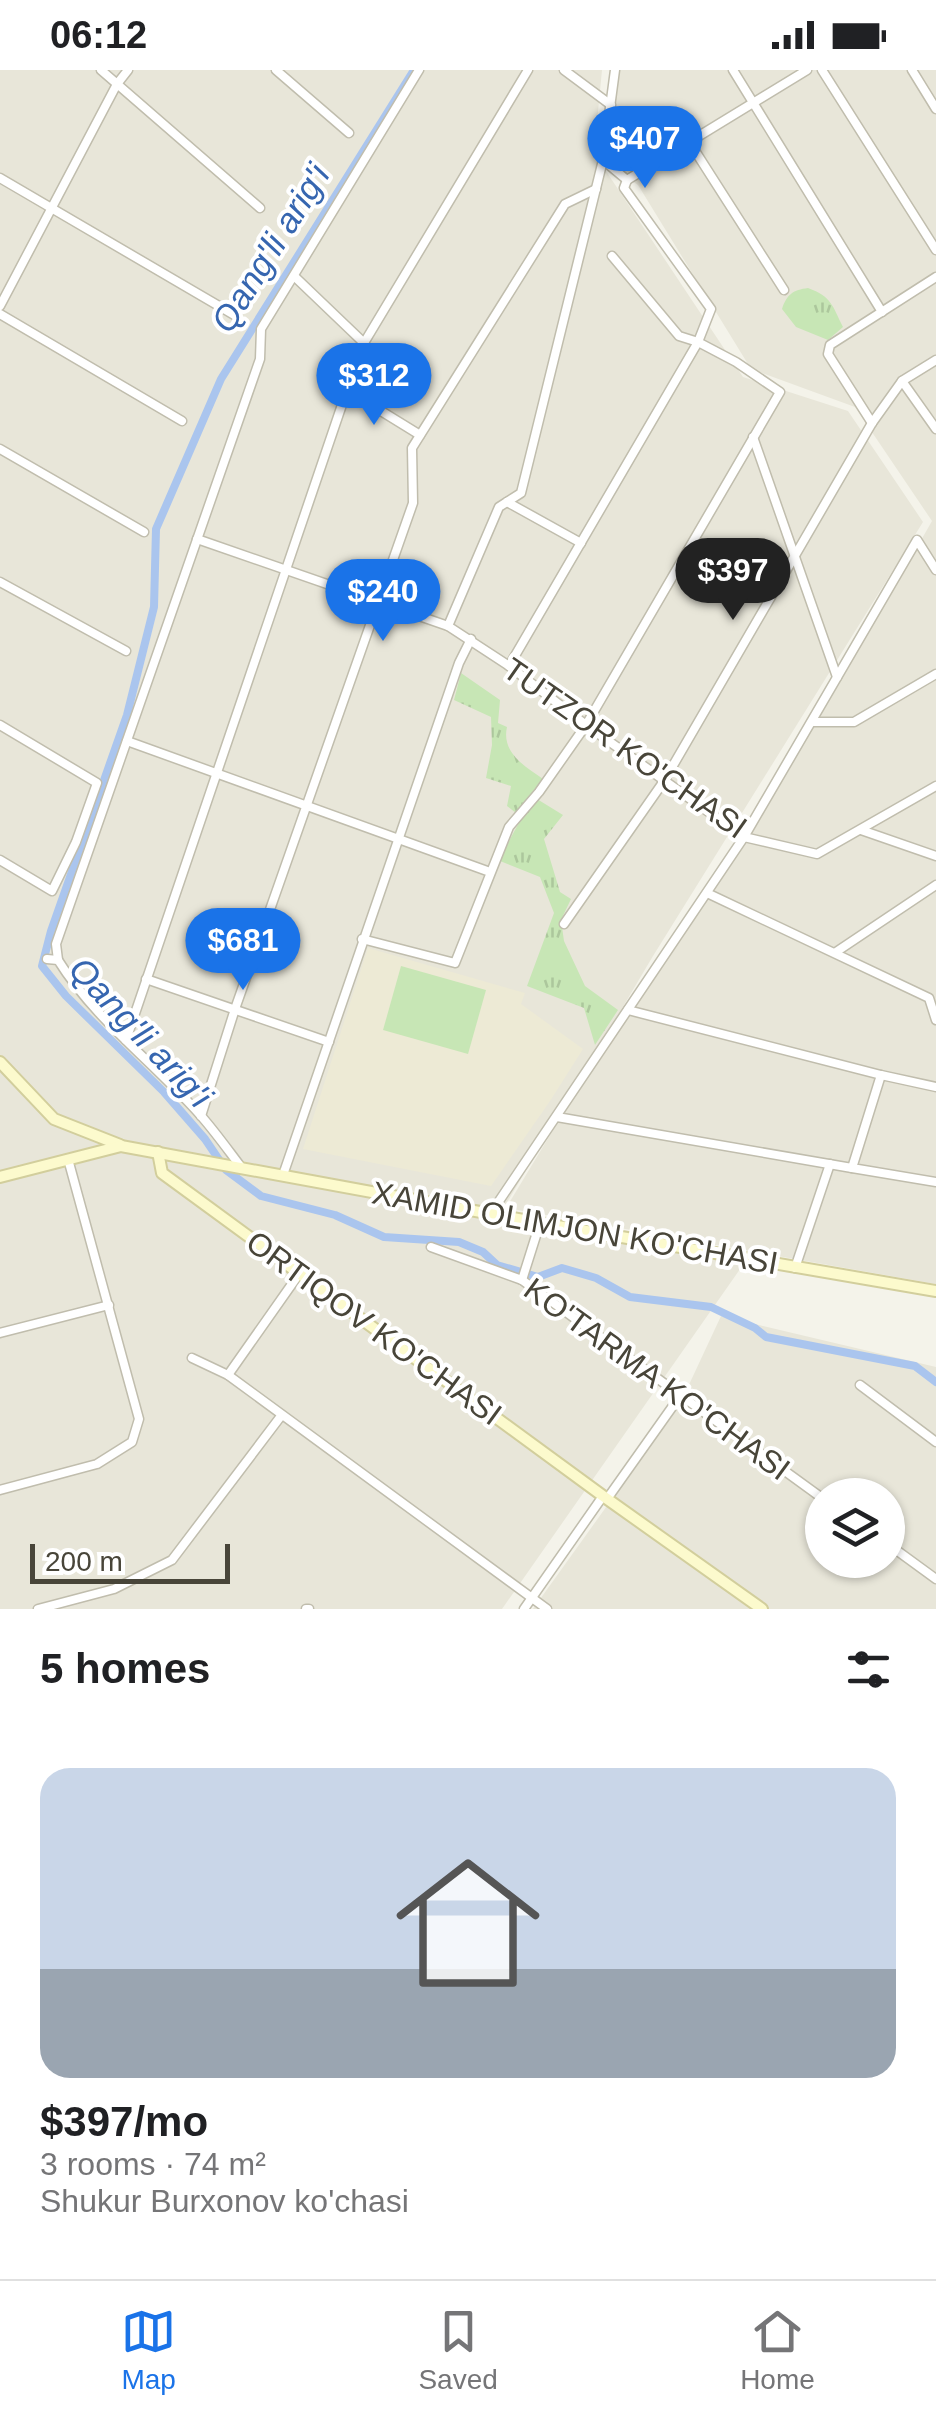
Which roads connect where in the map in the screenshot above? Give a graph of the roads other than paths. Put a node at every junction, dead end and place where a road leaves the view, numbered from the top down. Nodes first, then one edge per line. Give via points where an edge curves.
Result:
1 (101, 70) edge
2 (128, 70) edge
3 (276, 70) edge
4 (419, 70) edge
5 (528, 70) edge
6 (564, 70) edge
7 (615, 70) edge
8 (733, 70) edge
9 (807, 70) edge
10 (822, 70) edge
11 (912, 70) edge
12 (117, 84) junction
13 (753, 102) junction
14 (610, 105) junction
15 (936, 109) edge
16 (349, 133) dead end
17 (690, 143) junction
18 (603, 160) junction
19 (0, 178) edge
20 (628, 180) junction
21 (596, 189) junction
22 (260, 208) dead end
23 (50, 209) junction
24 (936, 250) edge
25 (612, 256) dead end
26 (294, 276) junction
27 (936, 278) edge
28 (784, 290) dead end
29 (0, 310) edge
30 (882, 312) junction
31 (236, 316) dead end
32 (698, 342) junction
33 (364, 343) junction
34 (936, 360) edge
35 (902, 381) junction
36 (347, 390) junction
37 (182, 421) dead end
38 (872, 423) junction
39 (936, 429) edge
40 (420, 435) junction
41 (753, 437) junction
42 (0, 449) edge
43 (507, 502) junction
44 (144, 532) dead end
45 (197, 540) junction
46 (581, 543) junction
47 (796, 553) junction
48 (285, 570) junction
49 (936, 570) edge
50 (0, 582) edge
51 (377, 601) junction
52 (448, 626) junction
53 (471, 639) junction
54 (126, 651) dead end
55 (509, 666) junction
56 (936, 674) edge
57 (837, 677) junction
58 (812, 722) junction
59 (0, 725) edge
60 (586, 725) junction
61 (127, 742) junction
62 (216, 774) junction
63 (664, 781) junction
64 (936, 786) edge
65 (306, 806) junction
66 (861, 830) junction
67 (744, 837) junction
68 (398, 838) junction
69 (936, 856) edge
70 (0, 860) edge
71 (490, 872) junction
72 (936, 885) edge
73 (707, 892) junction
74 (564, 924) dead end
75 (362, 939) junction
76 (836, 952) junction
77 (47, 959) dead end
78 (58, 960) junction
79 (146, 979) junction
80 (932, 996) edge
81 (234, 1010) junction
82 (628, 1010) junction
83 (936, 1020) edge
84 (126, 1040) junction
85 (329, 1042) junction
86 (0, 1062) edge
87 (881, 1076) junction
88 (936, 1087) edge
89 (201, 1116) junction
90 (557, 1117) junction
91 (121, 1146) junction
92 (158, 1152) junction
93 (68, 1159) junction
94 (830, 1164) junction
95 (240, 1167) junction
96 (852, 1168) junction
97 (283, 1175) junction
98 (0, 1177) edge
99 (936, 1182) edge
100 (491, 1213) junction
101 (540, 1222) junction
102 (431, 1247) dead end
103 (795, 1268) junction
104 (299, 1274) junction
105 (524, 1275) junction
106 (936, 1291) edge
107 (110, 1305) junction
108 (0, 1332) edge
109 (192, 1358) dead end
110 (228, 1375) junction
111 (860, 1385) dead end
112 (680, 1396) junction
113 (281, 1416) junction
114 (936, 1442) edge
115 (805, 1486) edge
116 (0, 1490) edge
117 (605, 1498) junction
118 (905, 1556) edge
119 (936, 1579) edge
120 (531, 1598) junction
121 (38, 1609) edge
122 (524, 1609) edge
123 (546, 1609) edge
124 (762, 1609) edge

1 - 12 street
2 - 12 street
3 - 16 street
4 - 26 street
5 - 33 street
6 - 14 street
7 - 14 street
8 - 13 street
9 - 13 street
10 - 24 street
11 - 15 street
12 - 22 street
12 - 23 street
13 - 17 street
13 - 30 street
14 - 18 street
17 - 20 street
17 - 28 street
18 - 20 street
18 - 21 street
19 - 23 street
20 - 32 street via 624,188 711,309
21 - 40 street via 566,204
21 - 43 street via 521,493
23 - 29 street
23 - 31 street
25 - 32 street via 679,336
26 - 33 street
26 - 45 street via 261,329 260,359
27 - 30 street
29 - 37 street
30 - 38 street via 830,344 828,354
32 - 41 street via 780,392
32 - 46 street
33 - 36 street via 367,358
34 - 35 street
35 - 38 street
35 - 39 street
36 - 40 street
36 - 48 street
38 - 47 street
40 - 51 street via 412,448 413,503
41 - 47 street
41 - 60 street
42 - 44 street
43 - 46 street
43 - 52 street
45 - 48 street, TUTZOR KO'CHASI
45 - 61 street
46 - 55 street
47 - 57 street
47 - 63 street
48 - 51 street, TUTZOR KO'CHASI
48 - 62 street
49 - 57 street via 918,540
50 - 54 street
51 - 52 street, TUTZOR KO'CHASI
51 - 65 street
52 - 53 street, TUTZOR KO'CHASI
53 - 55 street, TUTZOR KO'CHASI
53 - 68 street
55 - 60 street, TUTZOR KO'CHASI
56 - 58 street via 854,722
57 - 58 street
58 - 67 street
59 - 70 street via 97,783 52,891
60 - 63 street, TUTZOR KO'CHASI
60 - 71 street via 509,827
61 - 62 street
61 - 78 street via 56,944
62 - 65 street
62 - 79 street
63 - 67 street, TUTZOR KO'CHASI
63 - 74 street
64 - 66 street, TUTZOR KO'CHASI
65 - 68 street
65 - 81 street
66 - 67 street, TUTZOR KO'CHASI via 816,854
66 - 69 street
67 - 73 street
68 - 71 street
68 - 75 street
71 - 75 street via 455,963
72 - 76 street
73 - 76 street
73 - 82 street
75 - 85 street
76 - 80 street
77 - 78 street
78 - 84 street
79 - 81 street
79 - 84 street
80 - 83 street
81 - 85 street
81 - 89 street
82 - 87 street
82 - 90 street
84 - 89 street
85 - 97 street
86 - 91 main road via 54,1119
87 - 88 street
87 - 96 street
89 - 95 street
90 - 94 street
90 - 100 street
91 - 92 main road
91 - 93 main road
92 - 95 main road, XAMID OLIMJON KO'CHASI
92 - 104 main road, ORTIQOV KO'CHASI via 162,1173
93 - 98 main road
93 - 107 street
94 - 96 street
94 - 103 street
95 - 97 main road, XAMID OLIMJON KO'CHASI
96 - 99 street
97 - 100 main road, XAMID OLIMJON KO'CHASI
100 - 101 main road, XAMID OLIMJON KO'CHASI
101 - 103 main road, XAMID OLIMJON KO'CHASI
101 - 105 street
102 - 105 street, KO'TARMA KO'CHASI
103 - 106 main road, XAMID OLIMJON KO'CHASI
104 - 110 street
104 - 117 main road, ORTIQOV KO'CHASI
105 - 112 street, KO'TARMA KO'CHASI
107 - 108 street
107 - 116 street via 139,1419 132,1442 97,1464
109 - 110 street
110 - 113 street
111 - 114 street
112 - 115 street, KO'TARMA KO'CHASI
112 - 117 street
113 - 120 street
113 - 121 street via 172,1560 114,1589
117 - 120 street
117 - 124 main road, ORTIQOV KO'CHASI
118 - 119 street
120 - 122 street
120 - 123 street

